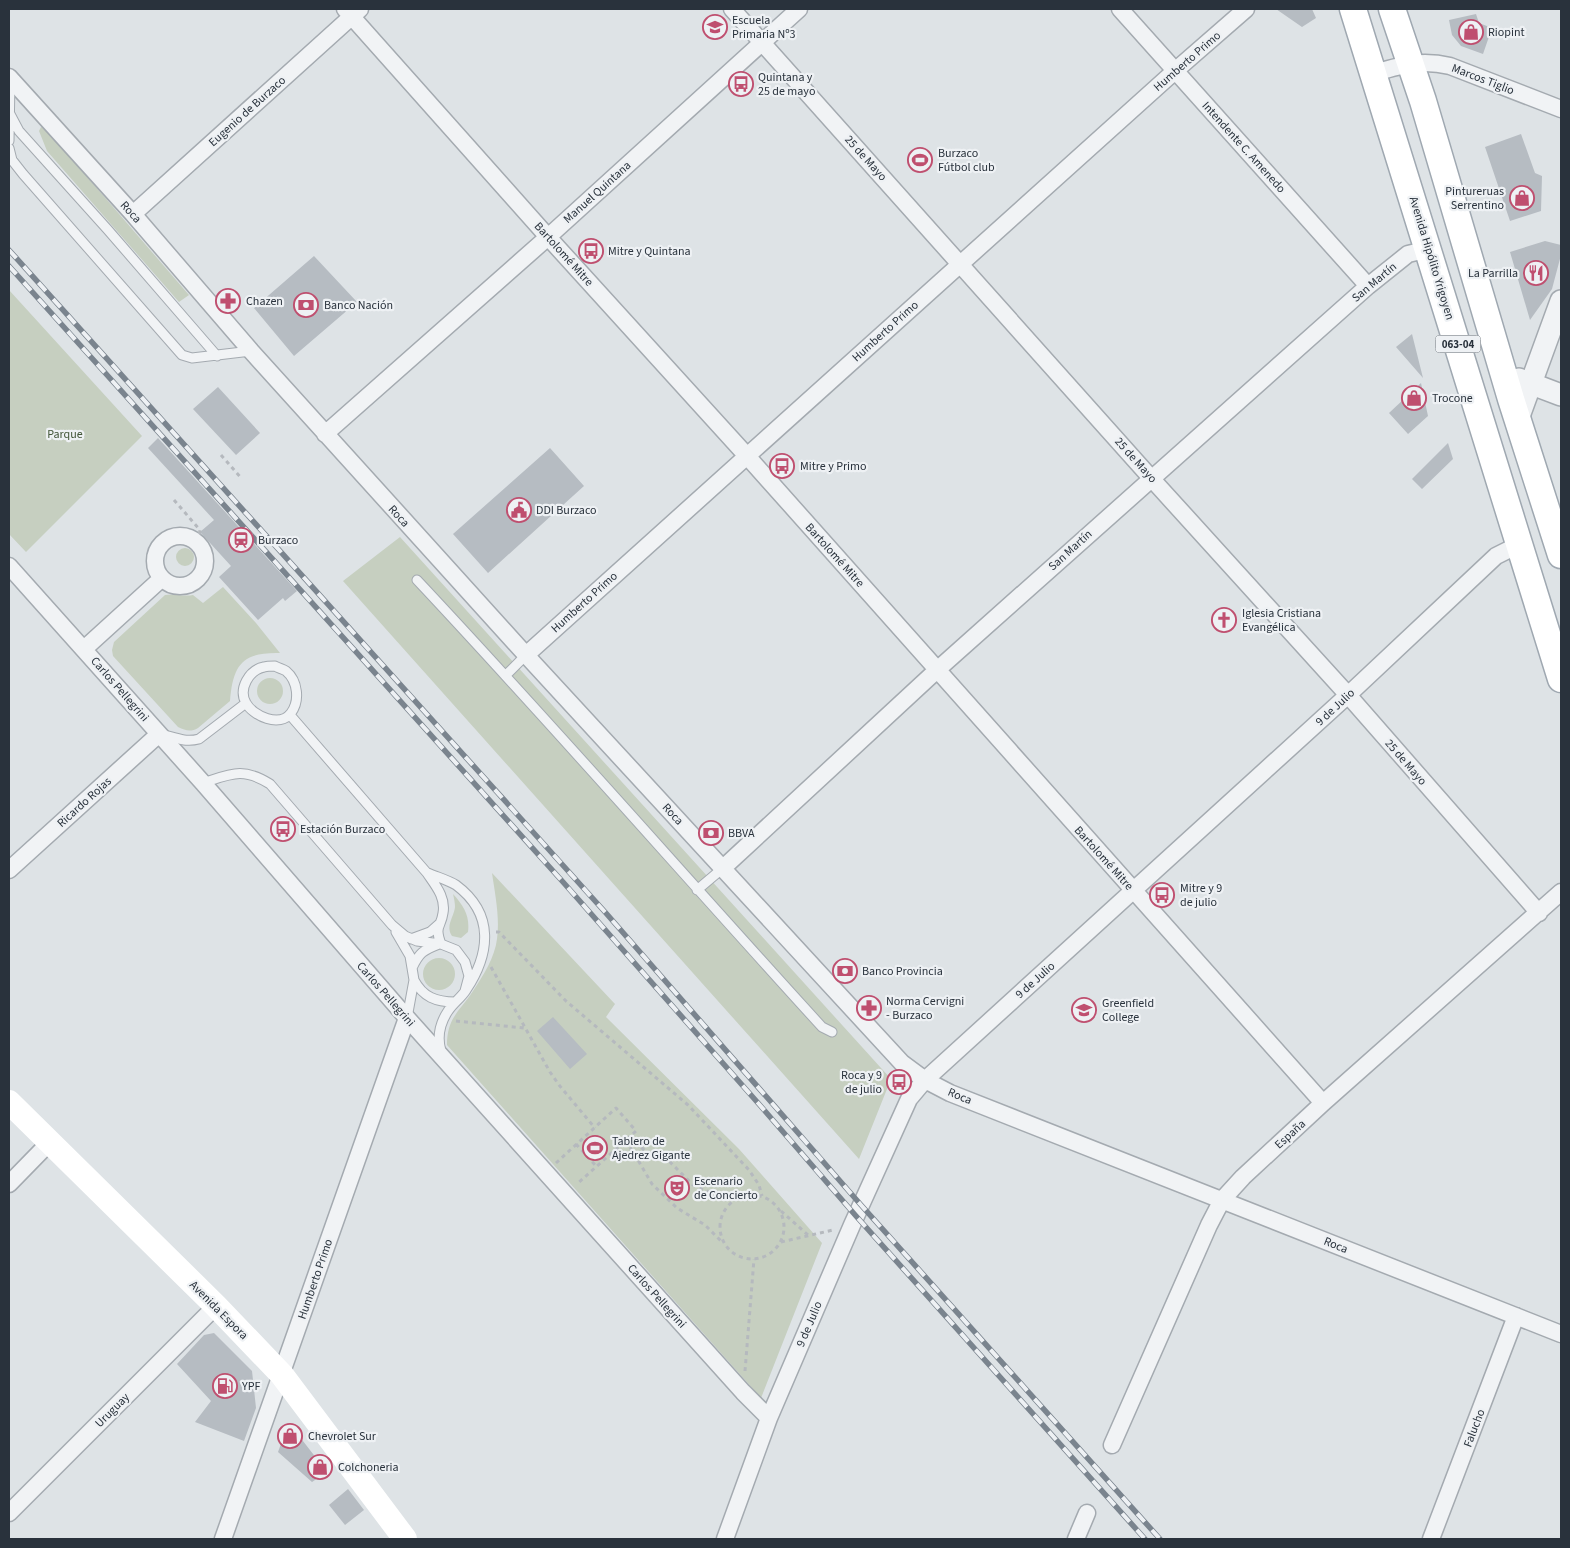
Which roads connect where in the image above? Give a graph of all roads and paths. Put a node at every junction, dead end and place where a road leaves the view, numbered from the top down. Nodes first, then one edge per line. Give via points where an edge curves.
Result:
1 (732, 9) edge
2 (799, 9) edge
3 (1120, 9) edge
4 (1246, 9) edge
5 (1353, 9) edge
6 (1392, 9) edge
7 (352, 11) edge
8 (762, 42) junction
9 (1410, 63) junction
10 (1176, 70) junction
11 (1374, 73) junction
12 (10, 78) edge
13 (1561, 109) edge
14 (10, 114) edge
15 (9, 141) edge
16 (9, 148) edge
17 (133, 214) junction
18 (548, 237) junction
19 (1429, 249) junction
20 (960, 264) junction
21 (1368, 286) junction
22 (1561, 301) edge
23 (251, 351) junction
24 (217, 356) junction
25 (1504, 374) junction
26 (1531, 384) junction
27 (1561, 395) edge
28 (1518, 420) junction
29 (325, 434) junction
30 (221, 455) dead end
31 (747, 456) junction
32 (1151, 478) junction
33 (242, 479) dead end
34 (174, 500) dead end
35 (198, 544) junction
36 (1518, 545) junction
37 (1561, 555) edge
38 (9, 566) edge
39 (161, 579) junction
40 (417, 580) dead end
41 (84, 649) junction
42 (526, 655) junction
43 (937, 670) junction
44 (506, 675) junction
45 (1561, 679) edge
46 (1348, 695) junction
47 (246, 703) junction
48 (290, 715) junction
49 (159, 734) junction
50 (203, 783) junction
51 (723, 868) junction
52 (9, 870) edge
53 (427, 872) junction
54 (697, 890) junction
55 (1134, 891) junction
56 (1561, 892) edge
57 (1539, 913) junction
58 (439, 924) junction
59 (392, 925) junction
60 (485, 930) junction
61 (411, 939) junction
62 (441, 944) junction
63 (482, 951) junction
64 (412, 968) junction
65 (414, 980) junction
66 (465, 991) junction
67 (456, 1002) junction
68 (407, 1018) junction
69 (444, 1019) junction
70 (525, 1028) junction
71 (832, 1032) dead end
72 (442, 1056) junction
73 (924, 1080) junction
74 (9, 1102) edge
75 (1324, 1103) junction
76 (595, 1128) junction
77 (630, 1136) junction
78 (625, 1140) junction
79 (50, 1142) junction
80 (576, 1144) junction
81 (596, 1167) junction
82 (546, 1172) junction
83 (9, 1184) edge
84 (566, 1195) junction
85 (744, 1195) junction
86 (762, 1196) junction
87 (1222, 1200) junction
88 (781, 1211) junction
89 (852, 1225) junction
90 (809, 1236) junction
91 (780, 1242) junction
92 (724, 1243) junction
93 (754, 1259) junction
94 (216, 1306) junction
95 (1516, 1316) junction
96 (1561, 1334) edge
97 (282, 1375) junction
98 (743, 1392) junction
99 (769, 1418) junction
100 (1112, 1445) dead end
101 (9, 1513) edge
102 (1087, 1513) dead end
103 (223, 1539) edge
104 (405, 1539) edge
105 (725, 1539) edge
106 (1076, 1539) edge
107 (1431, 1539) edge

1 - 8 street, 25 de Mayo
2 - 8 street, Manuel Quintana
3 - 10 street, Intendente C. Amenedo
4 - 10 street, Humberto Primo
5 - 11 main road, Avenida Hipólito Yrigoyen / 063-04
6 - 9 main road, 063-04
7 - 17 street, Eugenio de Burzaco
7 - 18 street, Bartolomé Mitre
8 - 18 street, Manuel Quintana
8 - 20 street, 25 de Mayo
9 - 11 street, Marcos Tiglio
9 - 13 street, Marcos Tiglio via 1435,62 1450,66
9 - 25 main road, 063-04
10 - 20 street, Humberto Primo
10 - 21 street, Intendente C. Amenedo
11 - 19 main road, Avenida Hipólito Yrigoyen / 063-04
12 - 14 lane
12 - 17 street, Roca
14 - 15 lane
14 - 24 lane via 19,131
16 - 24 lane via 12,160 23,174 182,355 192,358
17 - 23 street, Roca
18 - 29 street, Manuel Quintana
18 - 31 street, Bartolomé Mitre
19 - 21 street, San Martín via 1408,254
19 - 36 main road, Avenida Hipólito Yrigoyen / 063-04
20 - 31 street, Humberto Primo
20 - 32 street, 25 de Mayo
21 - 32 street, San Martín
22 - 26 street
23 - 24 lane
23 - 29 street, Roca
25 - 26 street
25 - 28 main road, 063-04
26 - 27 street
26 - 28 street
28 - 37 main road, 063-04
29 - 42 street, Roca
30 - 33 path
31 - 42 street, Humberto Primo
31 - 43 street, Bartolomé Mitre
32 - 43 street, San Martín
32 - 46 street, 25 de Mayo
34 - 35 path via 200,530
35 - 39 street via 205,560 200,576 194,582 177,587
35 - 39 street via 184,536 169,538 162,543 154,557
36 - 45 main road, Avenida Hipólito Yrigoyen / 063-04
36 - 46 street, 9 de Julio via 1496,556
38 - 41 street, Carlos Pellegrini
39 - 41 street
40 - 44 lane
41 - 49 street, Carlos Pellegrini
42 - 44 lane
42 - 51 street, Roca
43 - 51 street, San Martín
43 - 55 street, Bartolomé Mitre
44 - 54 lane
46 - 55 street, 9 de Julio
46 - 57 street, 25 de Mayo
47 - 48 lane via 269,719 283,719
47 - 48 lane via 244,684 251,674 262,667 275,666 286,671 297,692 296,706
47 - 49 lane via 191,741
48 - 53 lane
49 - 50 street, Carlos Pellegrini
49 - 52 street, Ricardo Rojas
50 - 59 lane via 244,773 270,784
50 - 68 street, Carlos Pellegrini
51 - 54 lane
51 - 73 street, Roca via 902,1063
53 - 58 lane via 439,890 443,904
53 - 60 lane via 455,885 468,897 477,908
54 - 71 lane via 822,1027
55 - 73 street, 9 de Julio
55 - 75 street, Bartolomé Mitre
56 - 57 street, España
57 - 75 street, España
58 - 61 lane via 430,932
58 - 62 lane
59 - 61 lane
59 - 64 lane via 410,956
60 - 63 lane
60 - 86 path via 499,932 566,1001 688,1105 749,1170
61 - 62 lane
62 - 64 lane via 426,949
62 - 66 lane via 456,950 465,962 469,976
63 - 66 lane
63 - 70 path
64 - 65 lane
65 - 67 lane via 419,990 430,997 442,1002
65 - 68 lane
66 - 67 lane
67 - 69 lane
68 - 72 street, Carlos Pellegrini
68 - 97 street, Humberto Primo
69 - 70 path
69 - 72 lane via 439,1029
70 - 76 path via 559,1085
72 - 82 street, Carlos Pellegrini
73 - 87 street, Roca
73 - 89 street, 9 de Julio via 909,1099
74 - 79 main road, Avenida Espora
75 - 87 street, España via 1242,1177
76 - 77 path via 616,1108 636,1130
76 - 80 path
77 - 78 path
77 - 85 path via 645,1151 669,1161 693,1186 709,1192
78 - 81 path
78 - 92 path via 652,1184 677,1208
79 - 83 street
79 - 94 main road, Avenida Espora
80 - 81 path
80 - 82 path
81 - 84 path
82 - 84 street, Carlos Pellegrini
84 - 98 street, Carlos Pellegrini
85 - 86 path
85 - 92 path via 734,1199 720,1216 719,1227
86 - 88 path via 774,1202
87 - 95 street, Roca
87 - 100 street, España
88 - 90 path
88 - 91 path via 784,1232
89 - 90 path
89 - 99 street, 9 de Julio
90 - 91 path
91 - 93 path via 774,1251
92 - 93 path via 734,1254
93 - 98 path
94 - 97 main road, Avenida Espora
94 - 101 street, Uruguay
95 - 96 street, Roca
95 - 107 street, Falucho
97 - 103 street, Humberto Primo
97 - 104 main road, Avenida Espora
98 - 99 street, Carlos Pellegrini
99 - 105 street, 9 de Julio
102 - 106 street

